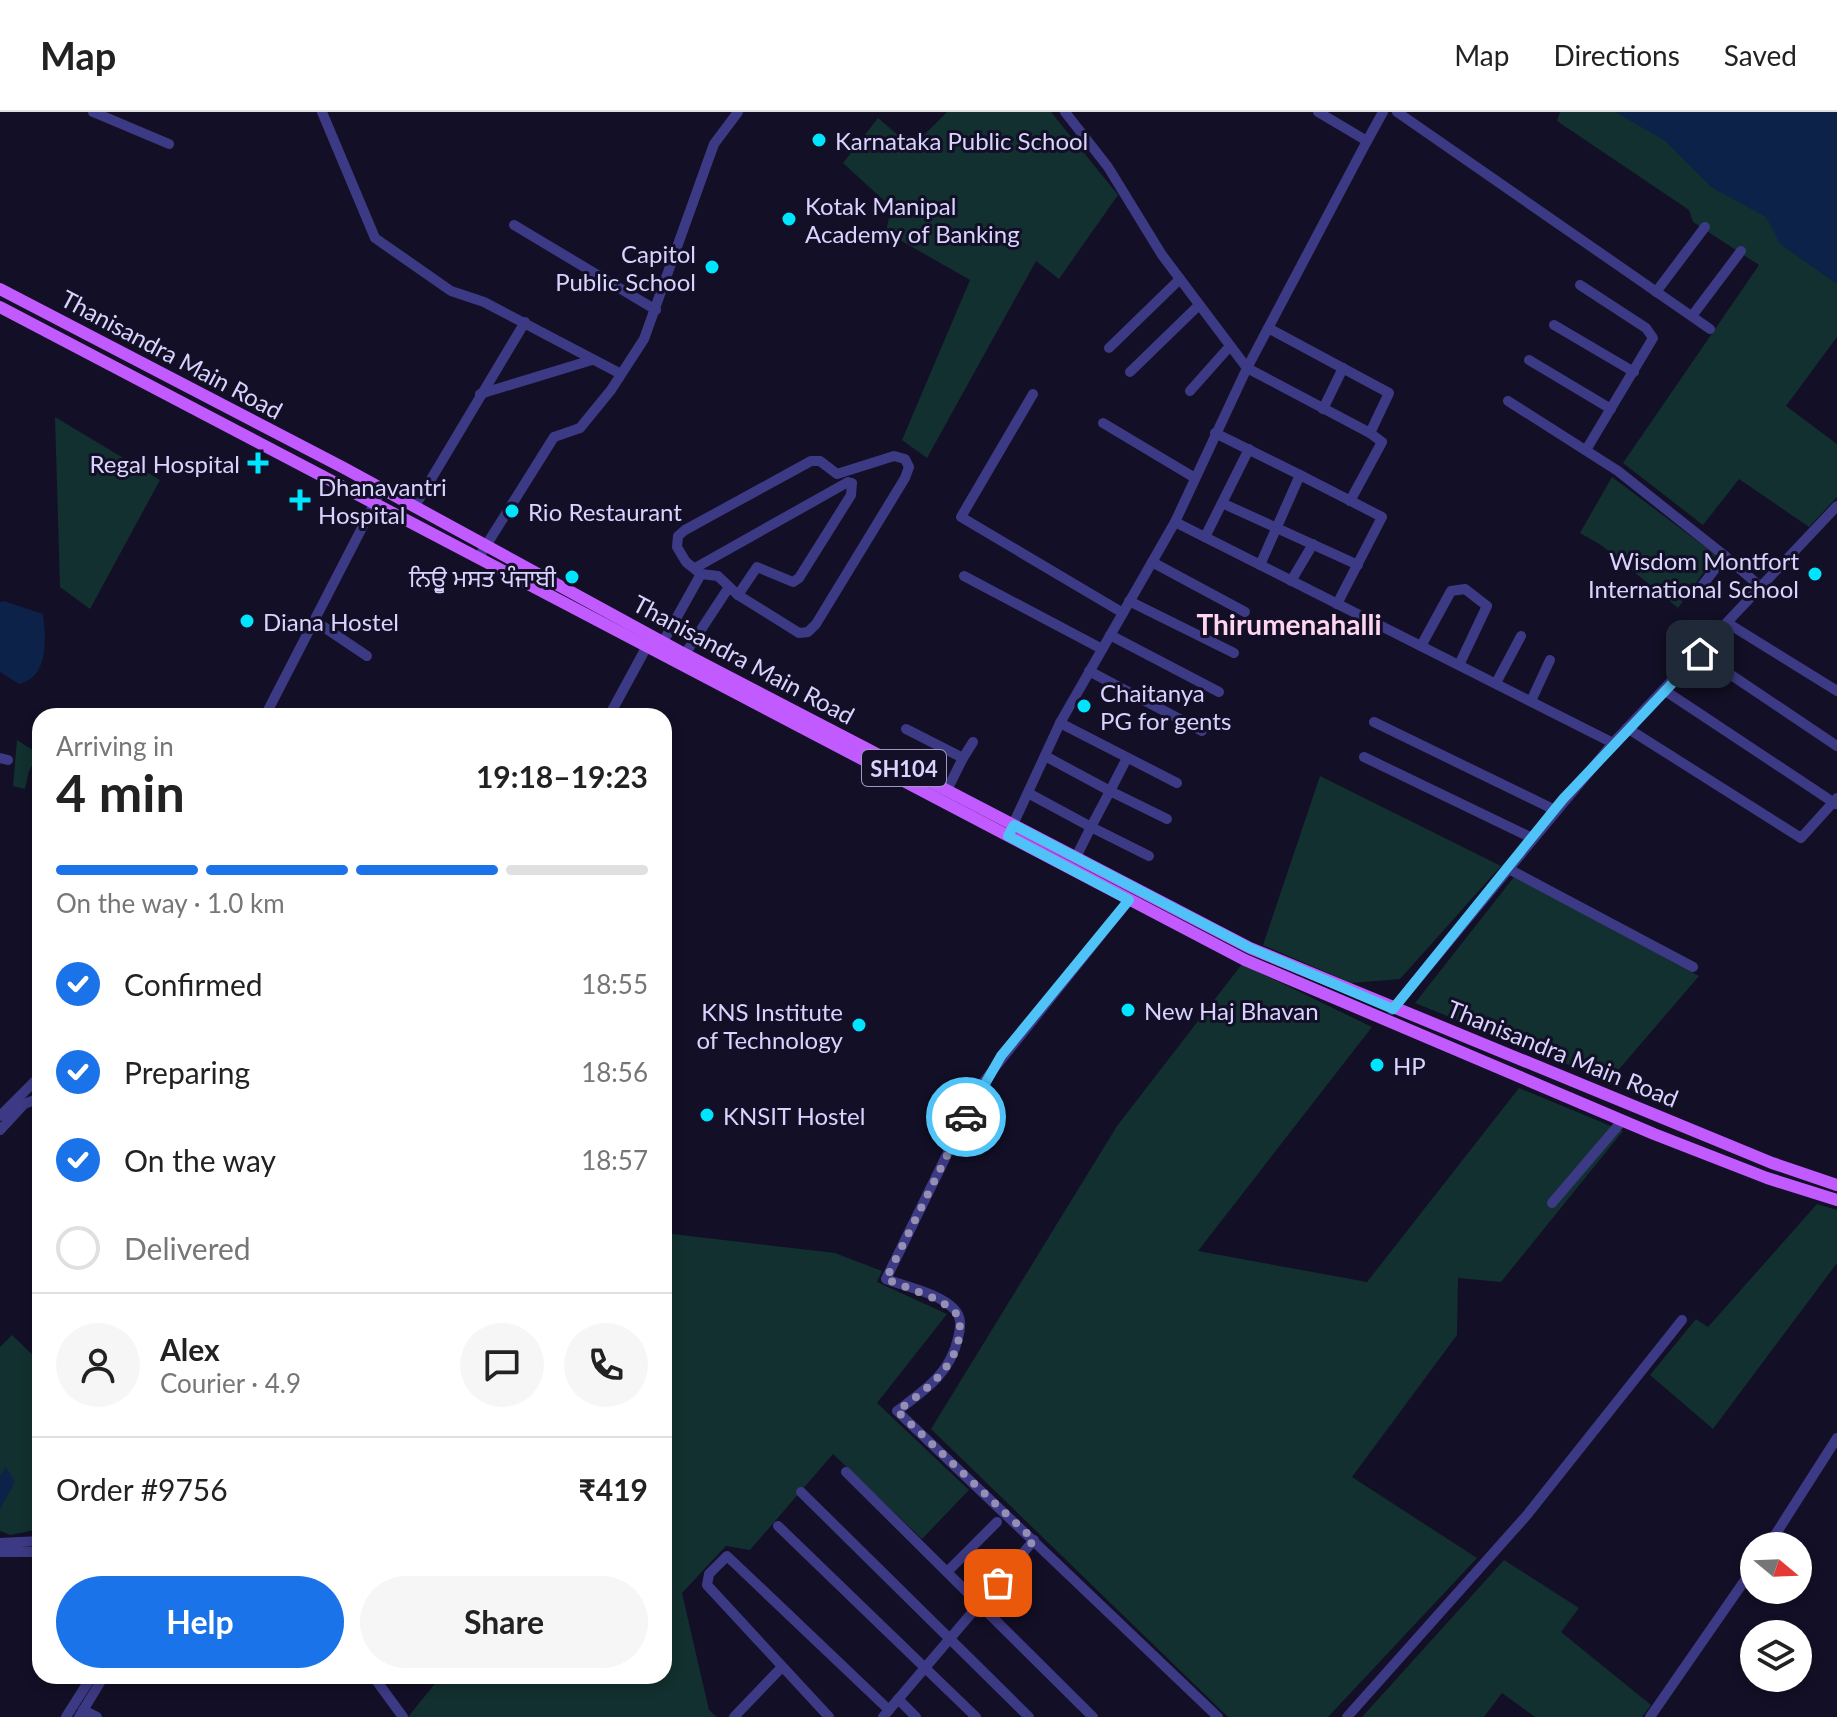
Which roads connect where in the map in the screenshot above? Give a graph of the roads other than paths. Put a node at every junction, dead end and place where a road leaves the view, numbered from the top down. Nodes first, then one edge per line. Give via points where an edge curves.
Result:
1 (93, 112) edge
2 (322, 112) edge
3 (738, 112) edge
4 (1065, 112) edge
5 (1318, 112) edge
6 (1383, 112) edge
7 (1397, 112) edge
8 (1367, 141) junction
9 (169, 144) dead end
10 (514, 225) dead end
11 (1705, 227) dead end
12 (1741, 251) dead end
13 (1180, 279) junction
14 (1580, 285) dead end
15 (0, 289) edge
16 (1656, 292) junction
17 (1199, 305) junction
18 (0, 307) edge
19 (656, 310) junction
20 (1692, 316) junction
21 (525, 322) junction
22 (1554, 325) dead end
23 (1268, 328) junction
24 (1710, 329) dead end
25 (1230, 346) junction
26 (1109, 348) dead end
27 (592, 360) junction
28 (1529, 360) dead end
29 (1247, 368) junction
30 (1343, 368) junction
31 (1130, 372) dead end
32 (1634, 372) junction
33 (621, 374) junction
34 (1190, 391) dead end
35 (480, 394) junction
36 (1033, 394) dead end
37 (1508, 401) dead end
38 (1323, 409) junction
39 (1611, 409) junction
40 (1103, 423) dead end
41 (1215, 433) junction
42 (1370, 433) junction
43 (1249, 449) junction
44 (1586, 450) junction
45 (1300, 475) junction
46 (1195, 478) junction
47 (381, 496) junction
48 (1350, 501) junction
49 (1222, 503) junction
50 (415, 506) junction
51 (1837, 506) edge
52 (1175, 522) junction
53 (1277, 527) junction
54 (1205, 537) junction
55 (1313, 544) junction
56 (482, 552) junction
57 (1725, 556) junction
58 (1152, 562) junction
59 (1260, 565) junction
60 (1358, 565) junction
61 (698, 571) junction
62 (964, 576) dead end
63 (1291, 581) junction
64 (729, 587) junction
65 (1762, 588) junction
66 (1698, 591) dead end
67 (738, 595) junction
68 (1129, 601) junction
69 (1337, 604) junction
70 (1245, 612) dead end
71 (1123, 613) junction
72 (318, 623) junction
73 (1729, 624) junction
74 (1110, 635) junction
75 (1521, 636) dead end
76 (663, 642) junction
77 (1421, 646) junction
78 (646, 648) junction
79 (1102, 649) junction
80 (1234, 653) dead end
81 (685, 654) junction
82 (1700, 654) junction
83 (367, 656) dead end
84 (1550, 660) dead end
85 (296, 663) junction
86 (1459, 665) junction
87 (1089, 671) junction
88 (1496, 683) junction
89 (1664, 690) junction
90 (1837, 691) edge
91 (1219, 692) dead end
92 (1531, 701) junction
93 (270, 708) edge
94 (276, 708) edge
95 (613, 708) edge
96 (1374, 722) dead end
97 (1060, 723) junction
98 (1627, 728) junction
99 (906, 729) dead end
100 (1202, 731) dead end
101 (973, 742) dead end
102 (1613, 743) junction
103 (1837, 746) edge
104 (1045, 756) junction
105 (1364, 757) dead end
106 (963, 758) junction
107 (1127, 758) junction
108 (1177, 783) dead end
109 (947, 790) junction
110 (1110, 791) junction
111 (1028, 793) junction
112 (1836, 801) edge
113 (1555, 810) junction
114 (1167, 819) dead end
115 (1091, 827) junction
116 (1011, 831) junction
117 (1532, 838) junction
118 (1149, 856) dead end
119 (1076, 857) junction
120 (1507, 868) junction
121 (1129, 900) junction
122 (1693, 967) dead end
123 (1393, 1009) junction
124 (1383, 1021) junction
125 (32, 1084) edge
126 (32, 1101) edge
127 (0, 1116) edge
128 (1622, 1121) junction
129 (0, 1130) edge
130 (1837, 1185) edge
131 (1837, 1200) edge
132 (1552, 1203) dead end
133 (1682, 1320) dead end
134 (1837, 1438) edge
135 (846, 1472) dead end
136 (801, 1492) dead end
137 (997, 1522) dead end
138 (778, 1526) dead end
139 (1777, 1532) edge
140 (1034, 1540) junction
141 (32, 1541) edge
142 (0, 1543) edge
143 (0, 1552) edge
144 (32, 1552) edge
145 (947, 1572) junction
146 (1740, 1587) edge
147 (979, 1604) junction
148 (950, 1639) junction
149 (926, 1667) junction
150 (781, 1668) junction
151 (87, 1684) edge
152 (99, 1684) edge
153 (379, 1684) edge
154 (898, 1699) junction
155 (81, 1714) edge
156 (886, 1714) edge
157 (66, 1717) edge
158 (97, 1717) edge
159 (403, 1717) edge
160 (734, 1717) edge
161 (829, 1717) edge
162 (916, 1717) edge
163 (976, 1717) edge
164 (1029, 1717) edge
165 (1093, 1717) edge
166 (1218, 1717) edge
167 (1347, 1717) edge
168 (1650, 1717) edge

1 - 9 street
2 - 21 street via 372,234 451,291
3 - 19 street via 714,144
4 - 13 street via 1108,167
5 - 8 street
6 - 8 street
7 - 16 street
8 - 23 street
10 - 19 street
11 - 16 street
12 - 20 street
13 - 17 street
13 - 26 street
14 - 32 street via 1652,332 1651,344
15 - 47 main road, Thanisandra Main Road / SH104
16 - 20 street
17 - 25 street
17 - 31 street
18 - 47 main road, Thanisandra Main Road / SH104
19 - 33 street
20 - 24 street
21 - 27 street
21 - 35 street
22 - 32 street
23 - 29 street
23 - 30 street
25 - 29 street
25 - 34 street
27 - 33 street
27 - 35 street
28 - 39 street
29 - 38 street
29 - 41 street
30 - 38 street
30 - 42 street via 1389,393
32 - 39 street
33 - 56 street via 580,428 554,437
35 - 50 street
36 - 71 street via 961,517
37 - 44 street
38 - 42 street
39 - 44 street
40 - 46 street
41 - 43 street
41 - 46 street
42 - 48 street via 1382,443
43 - 45 street
43 - 49 street
44 - 57 street
45 - 48 street
45 - 53 street
46 - 52 street
47 - 50 main road, Thanisandra Main Road / SH104
47 - 56 main road, Thanisandra Main Road / SH104
47 - 72 street
47 - 85 street
48 - 60 street via 1382,517
49 - 53 street
49 - 54 street
50 - 56 main road, Thanisandra Main Road / SH104
51 - 65 street
52 - 54 street
52 - 58 street
53 - 55 street
53 - 59 street
54 - 59 street
55 - 60 street
55 - 63 street
56 - 76 main road, Thanisandra Main Road / SH104
56 - 78 main road, Thanisandra Main Road / SH104
57 - 65 street
57 - 66 street
58 - 68 street
58 - 70 street
59 - 63 street
60 - 69 street
61 - 64 street via 718,576
61 - 67 street via 852,483 851,495 799,578 793,582 757,567
61 - 67 street via 677,547 678,536 811,461 820,461 837,474 894,456 905,459 905,478 808,632 799,633
61 - 76 street
62 - 79 street
63 - 69 street
64 - 67 street
64 - 81 street
65 - 73 street
68 - 71 street
68 - 80 street
69 - 77 street
71 - 74 street
72 - 83 street
72 - 85 street
73 - 82 street
73 - 90 street
74 - 79 street
74 - 91 street
75 - 88 street
76 - 81 main road, Thanisandra Main Road / SH104
77 - 86 street
77 - 86 street via 1451,591 1465,589 1487,606
78 - 95 street
78 - 116 main road, Thanisandra Main Road / SH104
79 - 87 street
81 - 109 main road, Thanisandra Main Road / SH104
82 - 89 street
82 - 103 street
84 - 92 street
85 - 93 street
85 - 94 street
86 - 88 street
87 - 97 street
87 - 100 street
88 - 92 street
89 - 98 street
89 - 112 street
92 - 102 street
96 - 113 street
97 - 104 street
97 - 107 street
98 - 102 street
98 - 112 street via 1801,838
99 - 106 street
101 - 106 street
102 - 113 street
104 - 110 street
104 - 111 street
105 - 117 street
106 - 109 street
107 - 108 street
107 - 110 street
109 - 116 main road, Thanisandra Main Road / SH104
110 - 114 street
110 - 115 street
111 - 115 street
111 - 116 street
113 - 117 street
115 - 118 street
115 - 119 street
116 - 119 main road, Thanisandra Main Road / SH104
116 - 121 main road, Thanisandra Main Road / SH104
117 - 120 street
119 - 123 main road, Thanisandra Main Road / SH104 via 1250,948
120 - 122 street
120 - 123 street
121 - 124 main road, Thanisandra Main Road / SH104 via 1245,960
121 - 140 street via 981,1085 886,1279 952,1306 961,1327 943,1375 897,1411
123 - 124 street
123 - 130 main road, Thanisandra Main Road / SH104
124 - 128 main road, Thanisandra Main Road / SH104
125 - 127 street
126 - 129 street
128 - 131 main road, Thanisandra Main Road / SH104
128 - 132 street
133 - 167 street via 1527,1515
134 - 139 street
135 - 145 street
136 - 148 street
137 - 145 street
138 - 149 street
140 - 147 street
140 - 166 street
141 - 142 street
143 - 144 street
145 - 147 street
146 - 168 street
147 - 148 street
147 - 165 street
148 - 149 street
148 - 164 street
149 - 154 street
149 - 163 street
150 - 156 street via 707,1585 709,1574 727,1556
150 - 160 street
150 - 161 street
151 - 157 street
152 - 155 street
153 - 159 street
154 - 156 street
154 - 162 street
155 - 158 street

